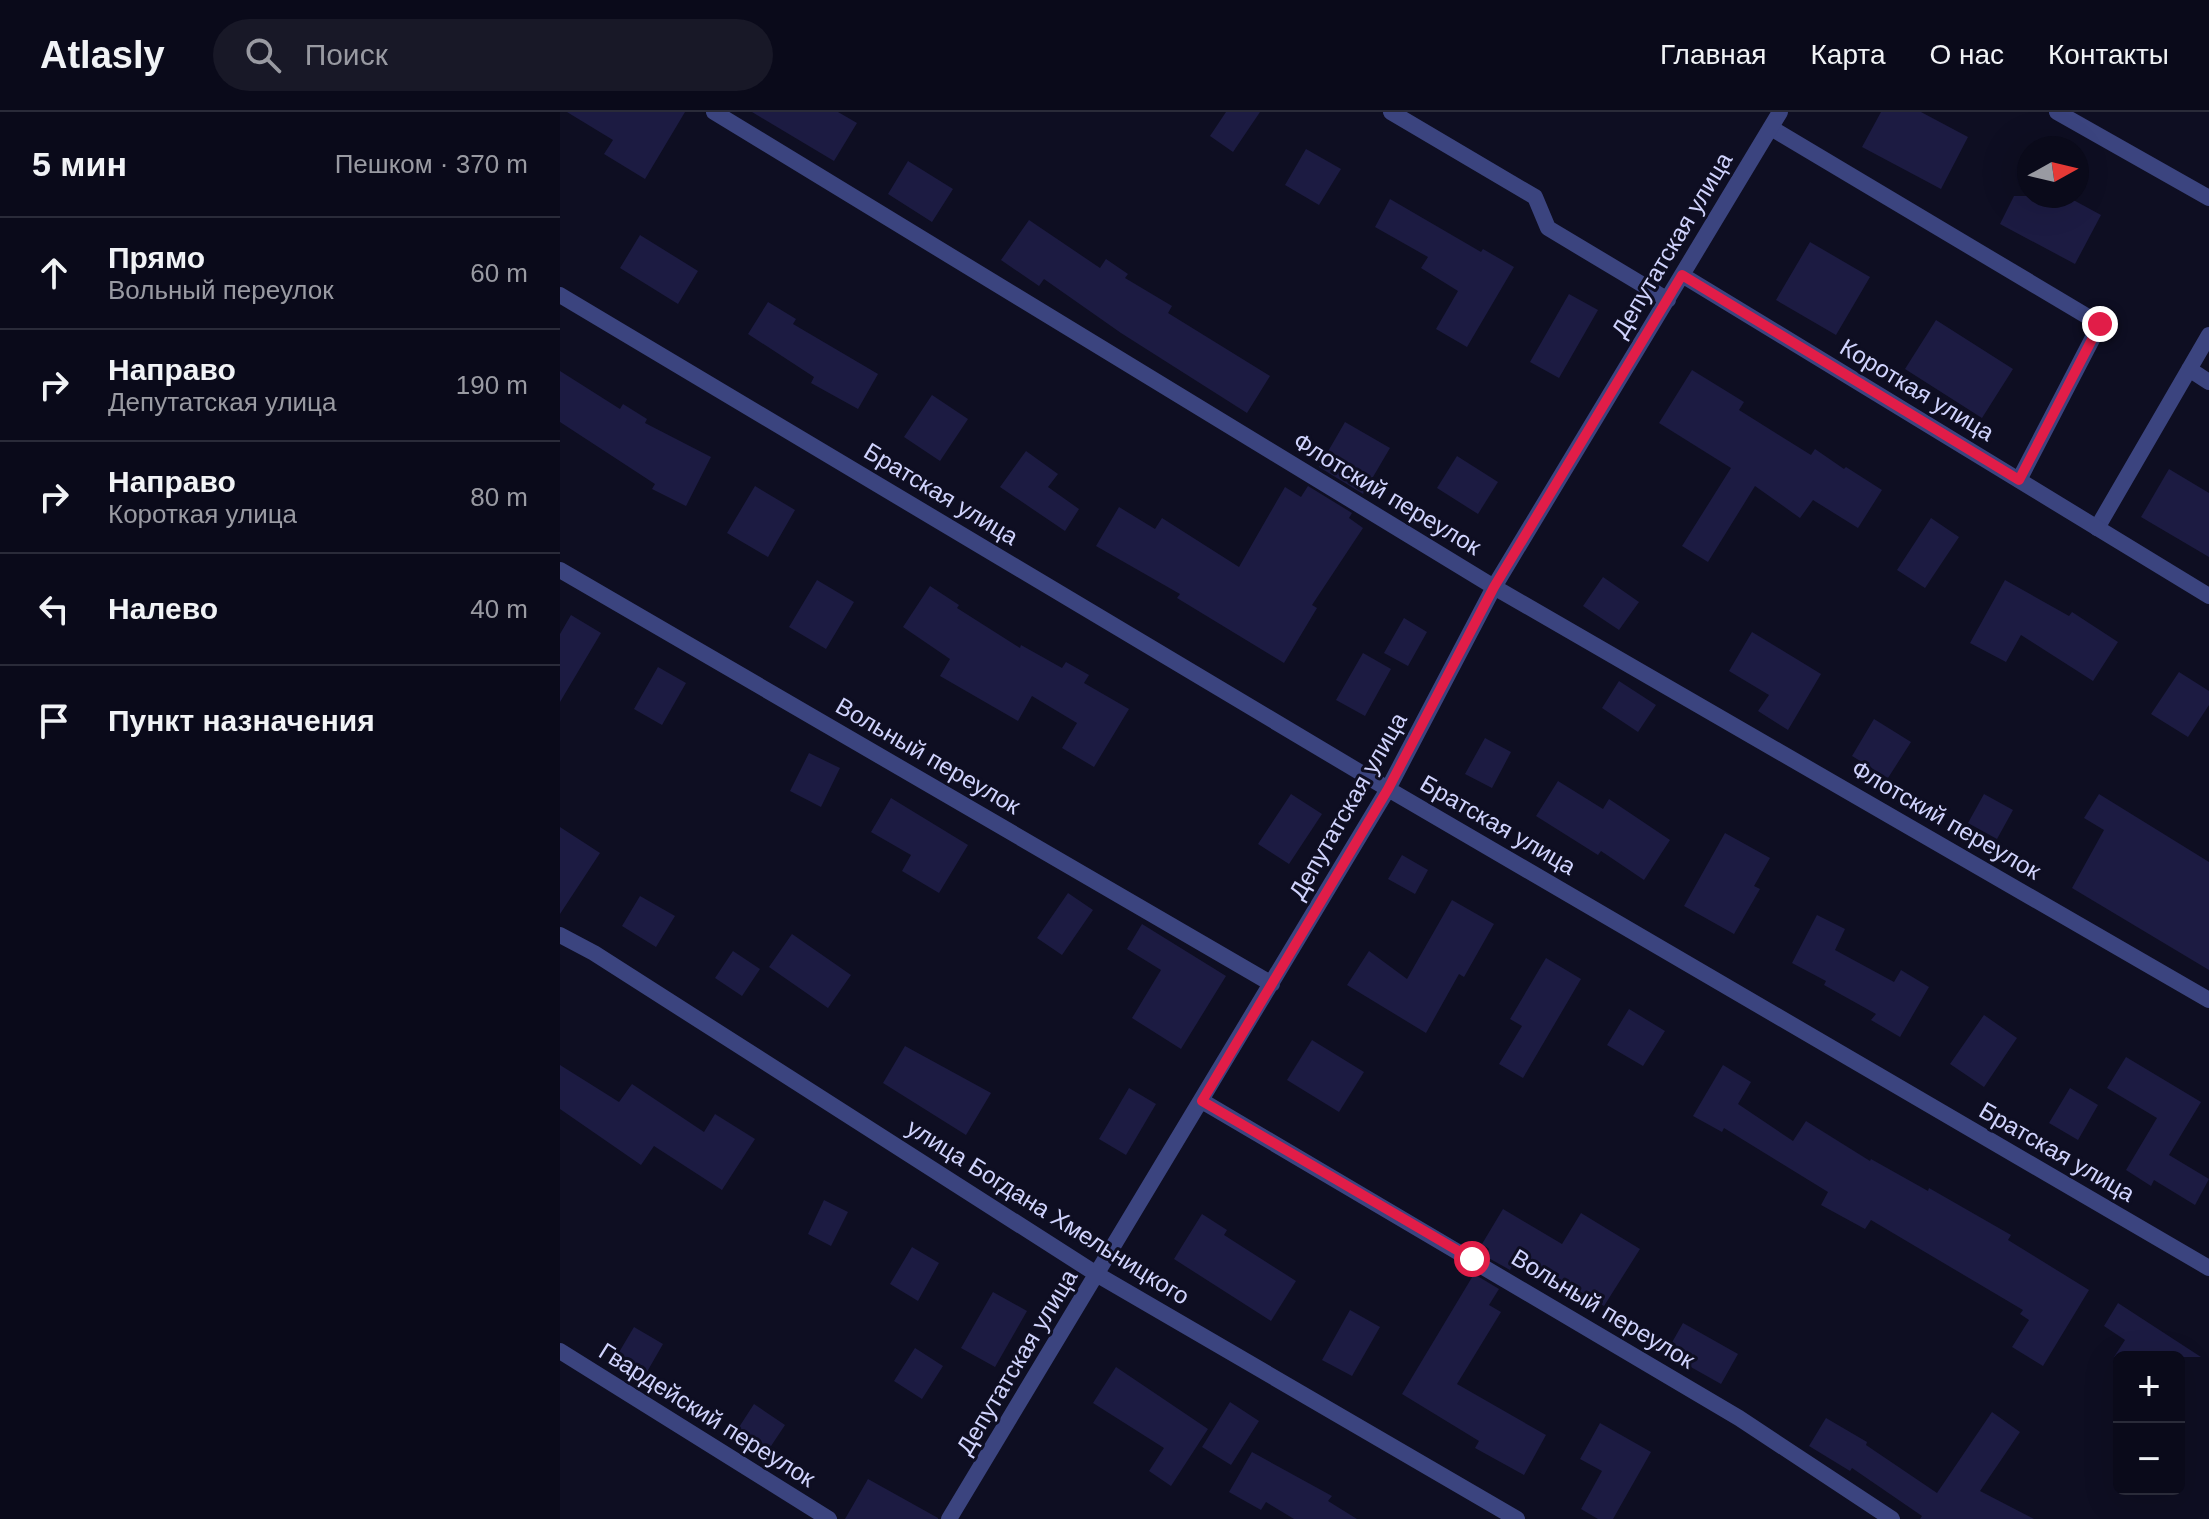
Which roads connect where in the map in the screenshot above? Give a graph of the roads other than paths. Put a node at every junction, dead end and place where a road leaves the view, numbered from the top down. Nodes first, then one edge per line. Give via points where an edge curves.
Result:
1 (714, 112) edge
2 (1391, 112) edge
3 (1780, 112) edge
4 (2057, 112) edge
5 (1771, 128) junction
6 (2209, 198) edge
7 (1682, 275) junction
8 (560, 295) edge
9 (1668, 300) junction
10 (2209, 335) edge
11 (2189, 369) junction
12 (2209, 382) edge
13 (2019, 480) junction
14 (2097, 528) junction
15 (560, 570) edge
16 (1494, 587) junction
17 (2209, 596) edge
18 (1388, 789) junction
19 (560, 935) edge
20 (1272, 984) junction
21 (2209, 1000) edge
22 (1202, 1101) junction
23 (2209, 1268) edge
24 (1098, 1275) junction
25 (560, 1351) edge
26 (829, 1519) edge
27 (949, 1519) edge
28 (1517, 1519) edge
29 (1892, 1519) edge

1 - 16 street, Флотский переулок
2 - 9 street via 1535,197 1548,228
3 - 5 street, Депутатская улица
4 - 6 street
5 - 7 street, Депутатская улица
5 - 13 street via 2100,324
7 - 9 street, Депутатская улица
7 - 13 street, Короткая улица
8 - 18 street, Братская улица
9 - 16 street, Депутатская улица
10 - 11 street
11 - 12 street
11 - 14 street
13 - 14 street, Короткая улица
14 - 17 street, Короткая улица
15 - 20 street, Вольный переулок
16 - 18 street, Депутатская улица
16 - 21 street, Флотский переулок
18 - 20 street, Депутатская улица
18 - 23 street, Братская улица
19 - 24 street, улица Богдана Хмельницкого
20 - 22 street, Депутатская улица
22 - 24 street, Депутатская улица
22 - 29 street, Вольный переулок via 1739,1418
24 - 27 street, Депутатская улица
24 - 28 street, улица Богдана Хмельницкого
25 - 26 street, Гвардейский переулок

